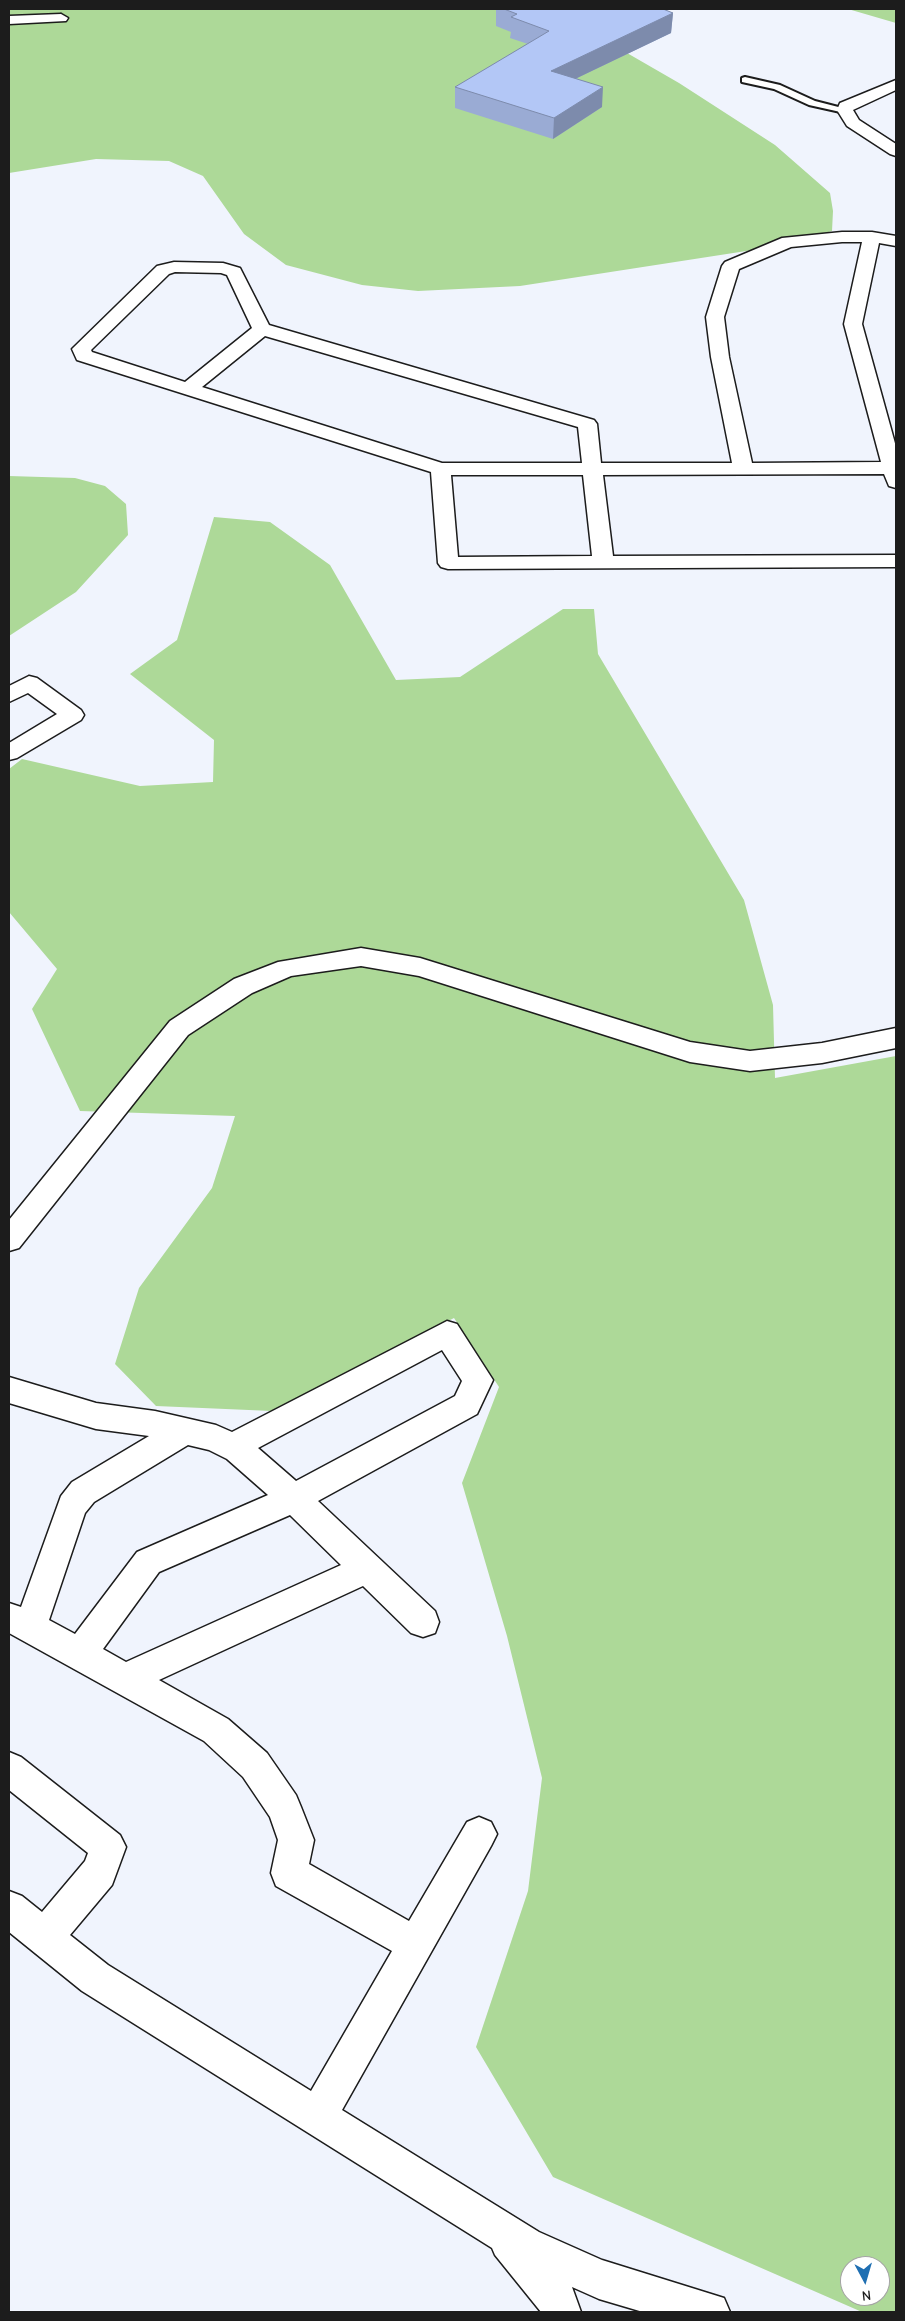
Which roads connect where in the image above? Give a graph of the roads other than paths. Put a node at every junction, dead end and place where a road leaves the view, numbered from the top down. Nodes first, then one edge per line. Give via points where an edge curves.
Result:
1 (61, 18) dead end
2 (9, 20) edge
3 (745, 80) dead end
4 (896, 85) edge
5 (845, 110) junction
6 (896, 151) edge
7 (872, 237) junction
8 (896, 240) edge
9 (262, 329) junction
10 (188, 389) junction
11 (441, 469) junction
12 (592, 469) junction
13 (743, 469) junction
14 (895, 472) edge
15 (896, 561) edge
16 (603, 562) junction
17 (9, 695) edge
18 (9, 753) edge
19 (896, 1038) edge
20 (9, 1240) edge
21 (9, 1390) edge
22 (184, 1431) junction
23 (232, 1447) junction
24 (294, 1498) junction
25 (366, 1569) junction
26 (19, 1622) edge
27 (423, 1622) dead end
28 (80, 1654) junction
29 (125, 1678) junction
30 (9, 1769) edge
31 (480, 1834) dead end
32 (9, 1909) edge
33 (44, 1938) junction
34 (416, 1945) junction
35 (318, 2117) junction
36 (499, 2229) junction
37 (561, 2312) edge
38 (710, 2312) edge

1 - 2 street
3 - 5 lane via 777,87 812,103
4 - 5 street via 854,102
5 - 6 street via 853,122
7 - 8 street
7 - 13 street via 842,236 788,242 731,266 715,317
7 - 14 street via 853,324
9 - 10 street
9 - 10 street via 234,272 223,268 174,267 164,270 80,350 84,356
9 - 12 street via 587,424
10 - 11 street
11 - 12 street
11 - 16 street via 448,563
12 - 13 street
12 - 16 street
13 - 14 street
15 - 16 street
17 - 18 street via 29,683 74,715
19 - 20 street via 822,1053 750,1061 690,1052 420,967 362,957 287,968 243,986 179,1028
21 - 22 street via 96,1416
22 - 23 street via 216,1438
22 - 26 street via 83,1492 72,1506
23 - 24 street
23 - 24 street via 447,1333 478,1380 466,1405
24 - 25 street
24 - 28 street via 148,1562
25 - 27 street
25 - 29 street
26 - 28 street
28 - 29 street
29 - 34 street via 216,1730 255,1765 284,1807 296,1840 289,1873
30 - 33 street via 108,1847 99,1872
31 - 34 street
32 - 33 street
33 - 35 street via 95,1978
34 - 35 street
35 - 36 street
36 - 37 street via 556,2298
36 - 38 street via 525,2246 600,2279

